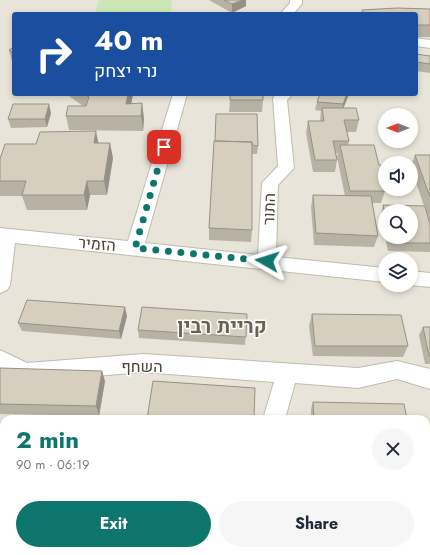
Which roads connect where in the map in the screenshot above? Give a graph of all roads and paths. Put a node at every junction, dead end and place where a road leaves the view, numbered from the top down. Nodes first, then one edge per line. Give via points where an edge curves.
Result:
1 (296, 0) edge
2 (288, 12) edge
3 (418, 42) edge
4 (430, 44) edge
5 (179, 96) edge
6 (283, 96) edge
7 (4, 235) edge
8 (135, 248) junction
9 (267, 261) junction
10 (378, 274) edge
11 (418, 279) edge
12 (430, 280) edge
13 (0, 285) edge
14 (0, 359) edge
15 (287, 374) junction
16 (430, 379) edge
17 (275, 415) edge

1 - 2 street via 296,4
3 - 4 street
5 - 8 street
6 - 9 street, התור via 280,98 286,168 270,183
7 - 8 street, הזמיר
7 - 13 street
8 - 9 street, הזמיר
9 - 10 street, הזמיר
11 - 12 street
14 - 15 street, השחף via 25,373 143,363
15 - 16 street, השחף via 358,378 397,370
15 - 17 street

